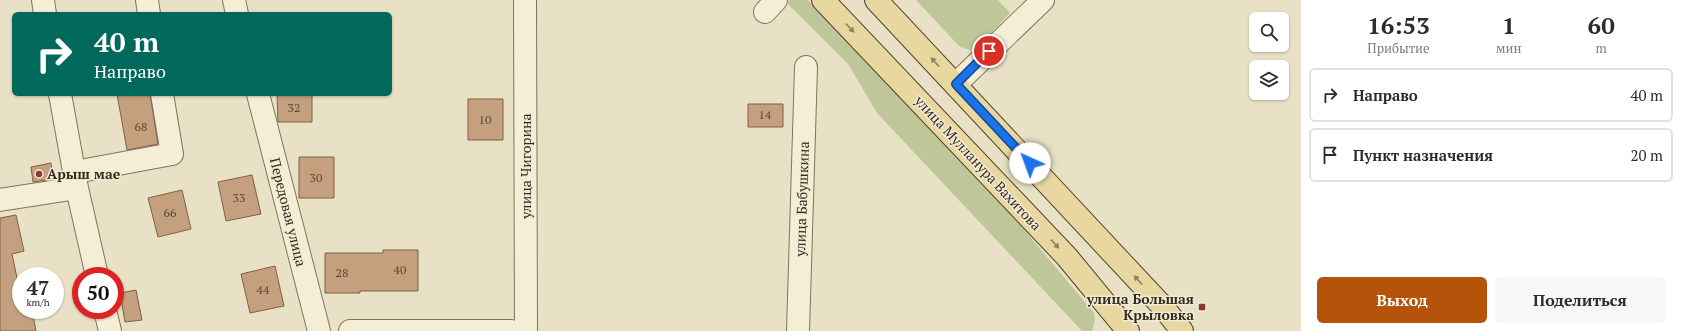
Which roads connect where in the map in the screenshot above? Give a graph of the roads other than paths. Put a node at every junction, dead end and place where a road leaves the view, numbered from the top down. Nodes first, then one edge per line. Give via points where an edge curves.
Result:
1 (42, 0) edge
2 (147, 0) edge
3 (234, 0) edge
4 (526, 0) edge
5 (823, 0) edge
6 (876, 0) edge
7 (1043, 0) edge
8 (45, 12) edge
9 (149, 12) edge
10 (237, 12) edge
11 (806, 67) dead end
12 (956, 84) junction
13 (60, 96) edge
14 (162, 96) edge
15 (259, 96) edge
16 (76, 180) junction
17 (0, 200) edge
18 (95, 267) edge
19 (107, 319) edge
20 (401, 330) edge
21 (110, 331) edge
22 (319, 331) edge
23 (350, 331) edge
24 (467, 331) edge
25 (512, 331) edge
26 (526, 331) edge
27 (798, 331) edge
28 (1128, 331) edge
29 (1182, 331) edge

1 - 8 street
2 - 9 street
3 - 10 street
4 - 26 street, улица Чигорина
5 -> 28 main road, улица Мулланура Вахитова via 1067,257
12 -> 6 main road
7 - 12 street
11 - 27 street, улица Бабушкина
29 -> 12 main road via 1164,308
13 - 16 street
14 - 16 street via 172,154
15 - 22 street, Передовая улица
16 - 17 street
16 - 18 street
19 - 21 street
20 - 23 street
20 - 24 street
24 - 25 street

